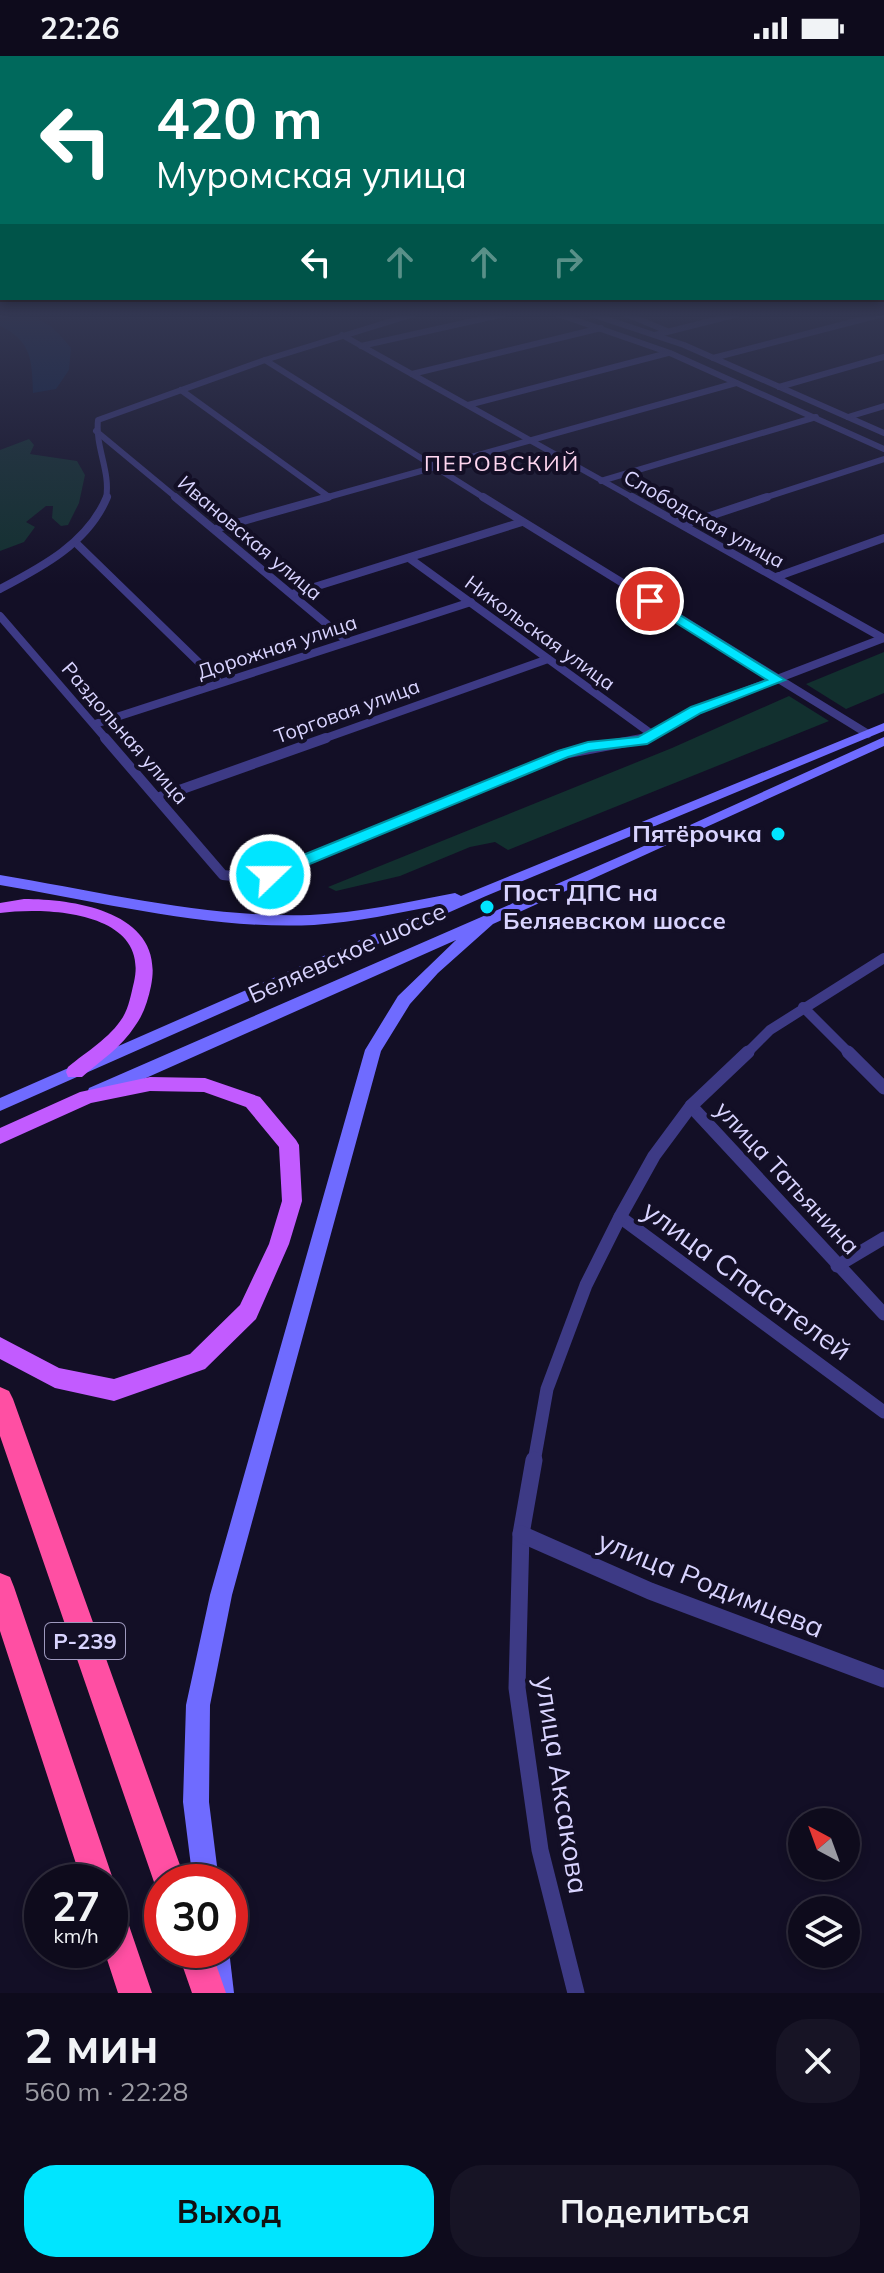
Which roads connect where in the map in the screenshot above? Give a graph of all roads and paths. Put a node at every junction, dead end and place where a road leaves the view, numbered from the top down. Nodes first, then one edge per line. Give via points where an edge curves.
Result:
1 (141, 404) edge
2 (201, 404) edge
3 (336, 404) edge
4 (658, 404) edge
5 (786, 404) edge
6 (819, 404) edge
7 (468, 405) edge
8 (884, 406) edge
9 (816, 417) junction
10 (848, 417) junction
11 (96, 430) junction
12 (884, 433) edge
13 (529, 440) junction
14 (884, 449) edge
15 (884, 459) edge
16 (435, 467) junction
17 (601, 481) junction
18 (329, 497) junction
19 (522, 522) junction
20 (683, 525) junction
21 (215, 529) junction
22 (884, 538) edge
23 (76, 543) junction
24 (409, 558) junction
25 (776, 577) junction
26 (0, 589) edge
27 (292, 594) junction
28 (471, 602) junction
29 (0, 616) edge
30 (884, 638) edge
31 (347, 641) junction
32 (548, 659) junction
33 (778, 680) junction
34 (219, 682) junction
35 (95, 724) junction
36 (884, 727) edge
37 (868, 734) junction
38 (653, 735) junction
39 (884, 741) edge
40 (157, 798) junction
41 (0, 880) edge
42 (481, 893) junction
43 (0, 908) edge
44 (491, 917) junction
45 (884, 958) edge
46 (803, 1007) junction
47 (75, 1072) junction
48 (884, 1088) edge
49 (87, 1097) junction
50 (0, 1105) edge
51 (691, 1106) junction
52 (0, 1136) edge
53 (620, 1217) junction
54 (884, 1238) edge
55 (837, 1266) junction
56 (884, 1314) edge
57 (0, 1347) edge
58 (0, 1399) edge
59 (884, 1412) edge
60 (521, 1534) junction
61 (0, 1587) edge
62 (884, 1679) edge
63 (92, 1864) edge
64 (164, 1864) edge
65 (204, 1864) edge
66 (127, 1968) edge
67 (200, 1968) edge
68 (217, 1968) edge
69 (135, 1993) edge
70 (209, 1993) edge
71 (220, 1993) edge
72 (576, 1993) edge

1 - 11 street via 98,420
2 - 18 street
3 - 16 street
4 - 13 street
5 - 9 street
6 - 10 street
7 - 13 street, Слободская улица
8 - 10 street
9 - 14 street
9 - 17 street
10 - 12 street
11 - 21 street, Ивановская улица
11 - 23 street via 109,482 101,512
13 - 16 street
13 - 17 street, Слободская улица
15 - 20 street
16 - 18 street
16 - 19 street
17 - 20 street, Слободская улица
18 - 21 street
19 - 24 street
19 - 33 street
20 - 25 street, Слободская улица
21 - 27 street, Ивановская улица
22 - 25 street
23 - 26 street
23 - 34 street
24 - 27 street
24 - 28 street, Никольская улица
25 - 30 street, Слободская улица
27 - 31 street, Ивановская улица
28 - 31 street, Дорожная улица
28 - 32 street, Никольская улица
29 - 35 street, Раздольная улица
30 - 33 street
31 - 34 street, Дорожная улица
32 - 38 street, Никольская улица
32 - 40 street, Торговая улица
33 - 37 street
33 - 38 street via 696,710
34 - 35 street, Дорожная улица
35 - 40 street, Раздольная улица
36 - 37 main road, Беляевское шоссе
37 - 42 main road, Беляевское шоссе
38 - 40 street, Раздольная улица via 563,754 270,875 251,878 223,875
39 - 44 main road, Беляевское шоссе
41 - 42 main road via 292,920 340,918
42 - 47 main road, Беляевское шоссе
43 - 47 main road via 66,904 92,912 115,921 144,957 145,983 129,1022
44 - 49 main road, Беляевское шоссе
44 - 65 main road via 404,1000 373,1050 221,1595 198,1705 196,1802
45 - 46 street, улица Аксакова
46 - 48 street
46 - 51 street, улица Аксакова via 740,1057
47 - 50 main road, Беляевское шоссе
49 - 52 main road, Беляевское шоссе
49 - 57 main road via 150,1084 205,1085 253,1102 289,1145 292,1201 279,1244 248,1312 197,1362 157,1377 114,1390 55,1378
51 - 53 street, улица Аксакова via 654,1156
51 - 55 street, улица Татьянина
53 - 59 street, улица Спасателей
53 - 60 street, улица Аксакова via 586,1285 547,1389
54 - 55 street
55 - 56 street, улица Татьянина
58 - 64 highway, Р-239
60 - 62 street, улица Родимцева via 650,1591
60 - 72 street, улица Аксакова via 517,1688 540,1850
61 - 63 highway, Р-239
66 - 69 highway
67 - 70 highway
68 - 71 main road

